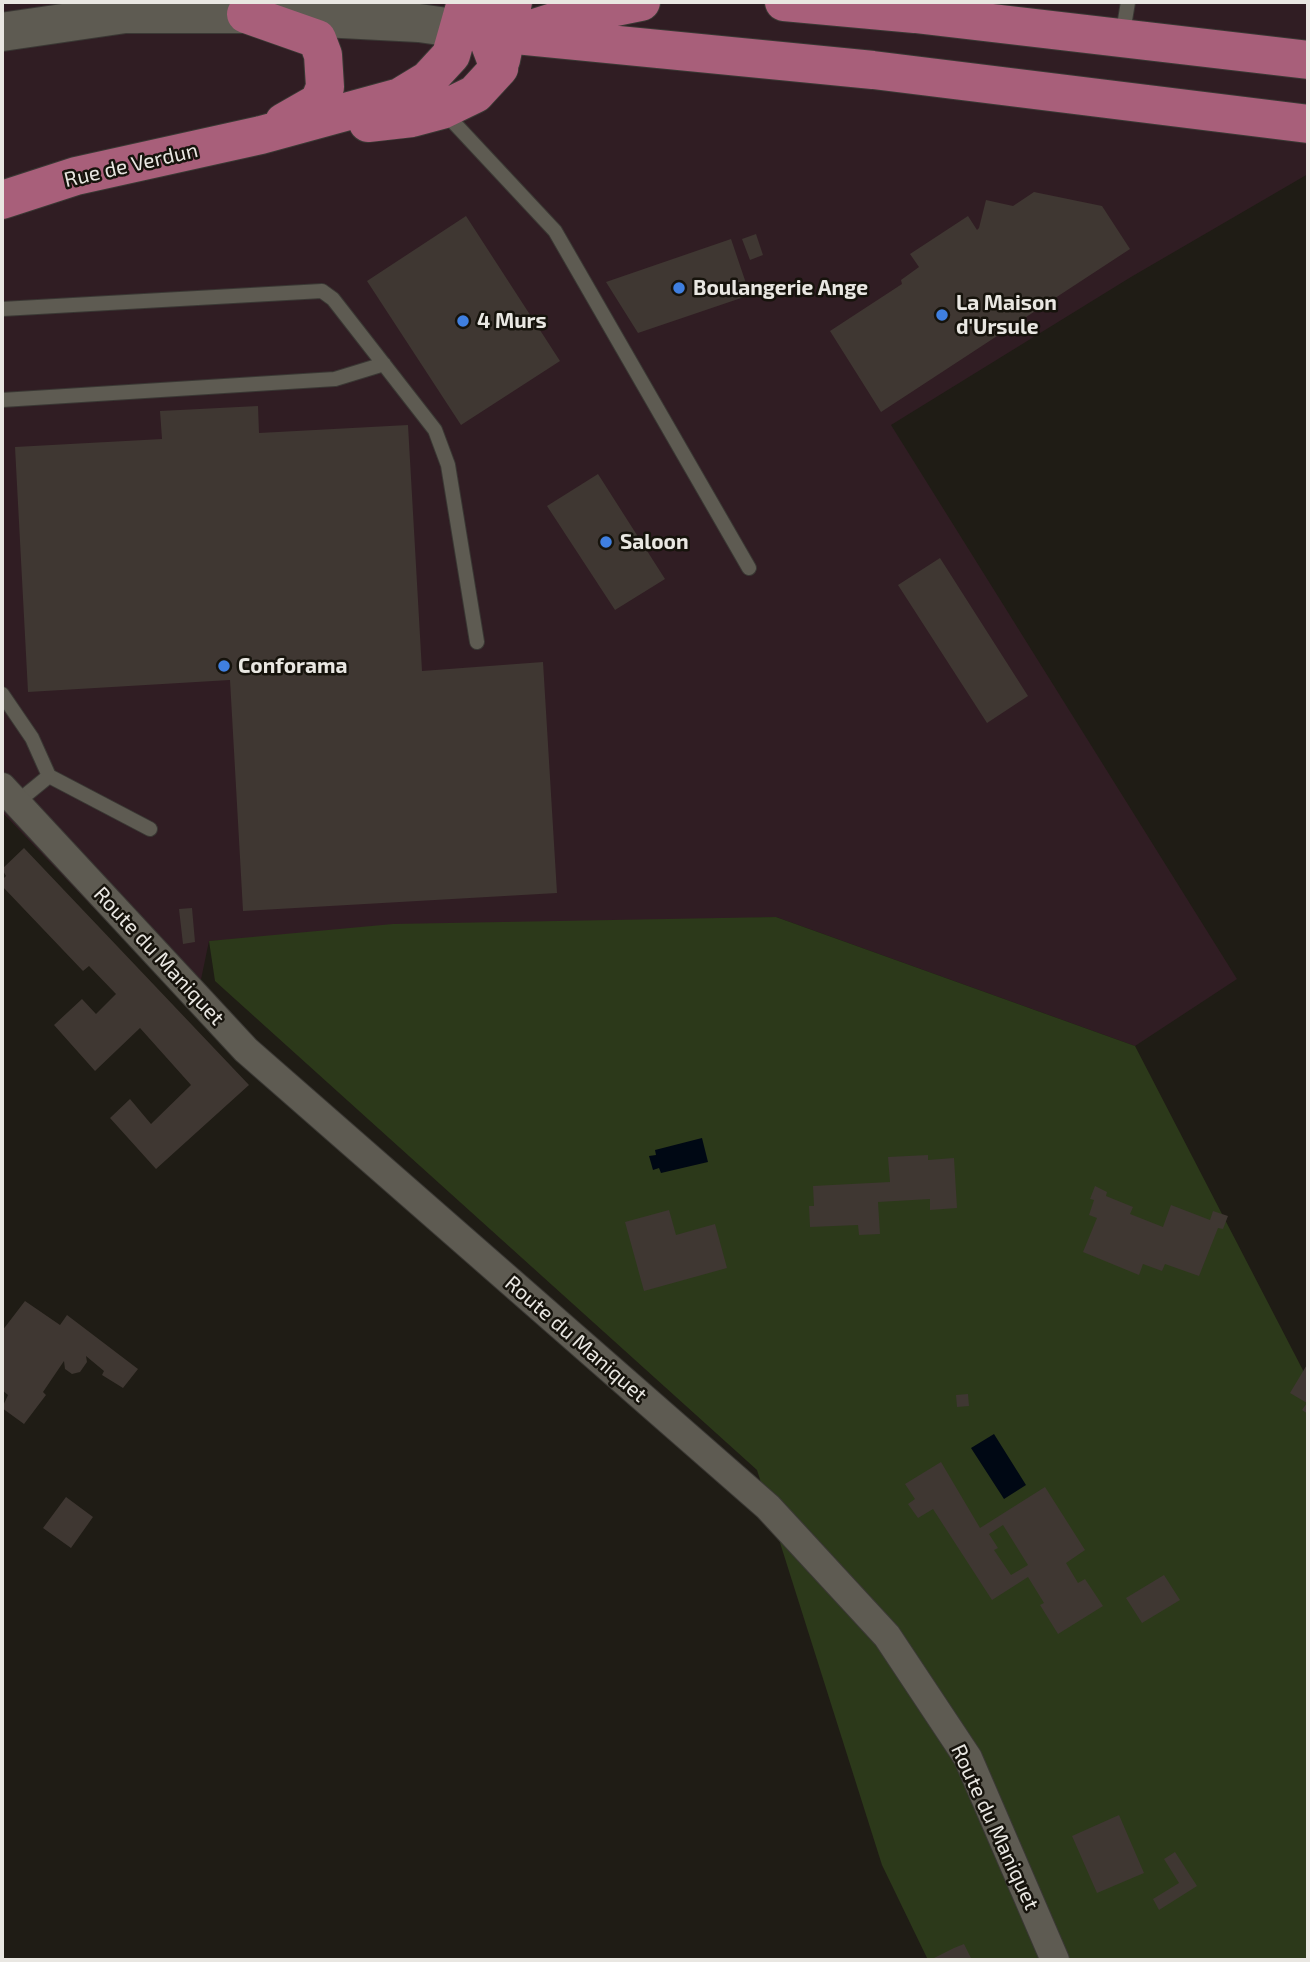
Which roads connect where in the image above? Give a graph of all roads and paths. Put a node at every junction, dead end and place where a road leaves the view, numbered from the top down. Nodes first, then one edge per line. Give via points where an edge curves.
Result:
1 (427, 2) edge
2 (641, 2) edge
3 (784, 2) edge
4 (246, 14) junction
5 (1125, 20) edge
6 (494, 29) edge
7 (2, 32) edge
8 (1308, 60) edge
9 (442, 110) junction
10 (1308, 124) edge
11 (261, 135) junction
12 (2, 200) edge
13 (2, 309) edge
14 (384, 364) junction
15 (2, 400) edge
16 (749, 568) dead end
17 (477, 642) dead end
18 (2, 694) edge
19 (49, 776) junction
20 (9, 795) edge
21 (150, 829) dead end
22 (1055, 1960) edge

1 - 4 main road
2 - 6 main road
3 - 5 main road via 915,14
4 - 6 main road
4 - 7 main road via 125,15
4 - 11 main road via 317,39 323,55 325,87 318,102
5 - 8 main road
6 - 9 main road via 475,94
6 - 10 main road
6 - 11 main road via 400,97
9 - 11 main road via 412,118
9 - 16 lane via 555,231
11 - 12 main road, Rue de Verdun via 76,176
13 - 14 lane via 323,291
14 - 15 lane via 335,379
14 - 17 lane via 435,430 448,465
18 - 19 lane via 32,738
19 - 20 lane
19 - 21 lane
20 - 22 street, Route du Maniquet via 247,1050 768,1507 887,1636 968,1758

